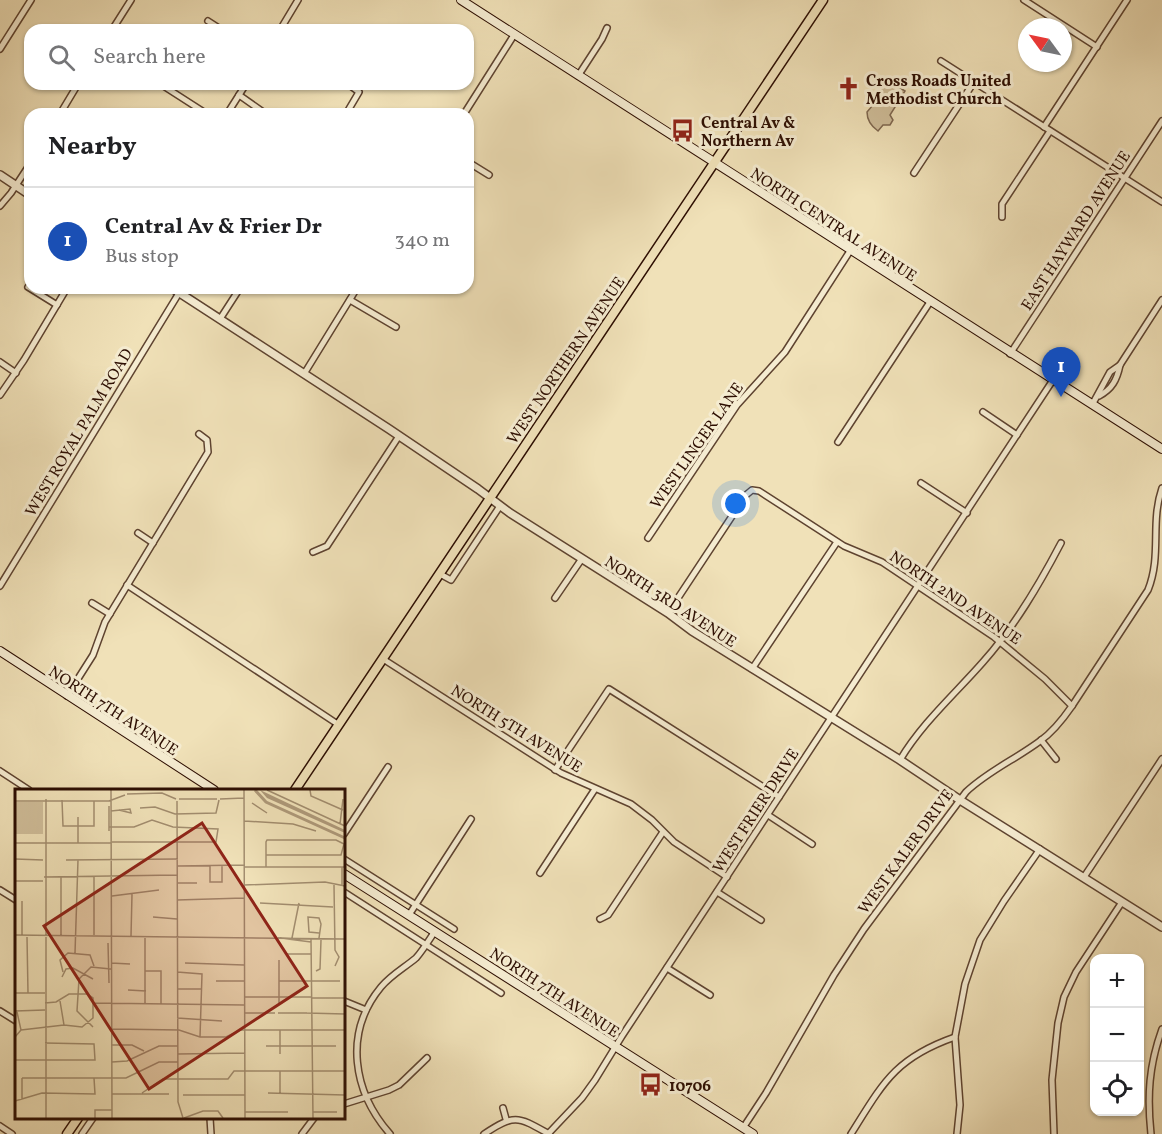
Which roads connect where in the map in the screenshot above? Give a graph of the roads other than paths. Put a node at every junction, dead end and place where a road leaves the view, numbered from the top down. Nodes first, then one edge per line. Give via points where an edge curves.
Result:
1 (31, 0) edge
2 (130, 0) edge
3 (298, 0) edge
4 (461, 0) edge
5 (823, 0) edge
6 (1024, 0) edge
7 (1127, 0) edge
8 (208, 21) dead end
9 (116, 24) edge
10 (213, 24) edge
11 (284, 24) edge
12 (607, 28) dead end
13 (514, 35) junction
14 (1097, 47) junction
15 (0, 50) edge
16 (941, 61) dead end
17 (578, 76) junction
18 (974, 82) junction
19 (74, 90) edge
20 (170, 90) edge
21 (242, 90) edge
22 (356, 90) edge
23 (239, 95) junction
24 (64, 108) edge
25 (198, 108) edge
26 (231, 108) edge
27 (257, 108) edge
28 (350, 108) edge
29 (468, 108) edge
30 (1162, 121) edge
31 (1047, 129) junction
32 (714, 163) junction
33 (474, 166) edge
34 (24, 173) edge
35 (915, 173) dead end
36 (0, 175) edge
37 (489, 175) dead end
38 (1124, 178) junction
39 (16, 186) junction
40 (24, 191) edge
41 (1162, 202) edge
42 (0, 206) edge
43 (1002, 217) dead end
44 (850, 251) junction
45 (39, 294) edge
46 (63, 294) edge
47 (178, 294) edge
48 (181, 294) edge
49 (236, 294) edge
50 (354, 294) edge
51 (350, 300) junction
52 (1162, 300) edge
53 (930, 302) junction
54 (57, 305) junction
55 (220, 320) junction
56 (396, 327) dead end
57 (1010, 354) junction
58 (0, 362) edge
59 (16, 373) junction
60 (304, 374) junction
61 (1053, 380) junction
62 (0, 395) edge
63 (1092, 405) junction
64 (983, 412) dead end
65 (199, 434) dead end
66 (1017, 435) junction
67 (399, 436) junction
68 (838, 442) dead end
69 (1162, 449) edge
70 (921, 483) dead end
71 (1162, 488) edge
72 (490, 498) junction
73 (500, 506) junction
74 (967, 513) junction
75 (138, 533) dead end
76 (648, 538) dead end
77 (837, 542) junction
78 (153, 543) junction
79 (1061, 543) dead end
80 (313, 552) dead end
81 (581, 560) junction
82 (440, 574) junction
83 (127, 585) junction
84 (918, 585) junction
85 (0, 586) edge
86 (555, 598) dead end
87 (92, 603) dead end
88 (668, 613) junction
89 (110, 614) junction
90 (1000, 641) junction
91 (0, 651) edge
92 (383, 659) junction
93 (752, 669) junction
94 (67, 696) junction
95 (1072, 706) junction
96 (831, 717) junction
97 (339, 725) junction
98 (1041, 741) junction
99 (1056, 759) dead end
100 (1162, 759) edge
101 (900, 760) junction
102 (388, 767) dead end
103 (555, 770) junction
104 (0, 771) edge
105 (27, 789) edge
106 (212, 789) edge
107 (296, 789) edge
108 (595, 789) junction
109 (779, 798) junction
110 (960, 800) junction
111 (768, 815) junction
112 (471, 819) dead end
113 (345, 832) edge
114 (663, 832) junction
115 (812, 844) dead end
116 (1040, 849) junction
117 (345, 860) edge
118 (540, 873) dead end
119 (345, 874) edge
120 (727, 877) junction
121 (1084, 877) junction
122 (0, 890) edge
123 (717, 892) junction
124 (345, 893) edge
125 (15, 899) edge
126 (1122, 902) junction
127 (415, 905) junction
128 (409, 915) junction
129 (600, 919) dead end
130 (761, 920) dead end
131 (1162, 927) edge
132 (454, 929) dead end
133 (435, 932) junction
134 (426, 945) junction
135 (667, 968) junction
136 (501, 993) dead end
137 (710, 995) dead end
138 (345, 1001) edge
139 (366, 1010) junction
140 (0, 1011) edge
141 (15, 1020) edge
142 (1162, 1029) edge
143 (955, 1037) junction
144 (615, 1047) junction
145 (428, 1058) dead end
146 (367, 1097) junction
147 (345, 1104) edge
148 (502, 1108) dead end
149 (77, 1119) edge
150 (92, 1119) edge
151 (210, 1119) edge
152 (313, 1119) edge
153 (506, 1119) junction
154 (0, 1126) edge
155 (743, 1128) junction
156 (12, 1134) edge
157 (67, 1134) edge
158 (81, 1134) edge
159 (211, 1134) edge
160 (302, 1134) edge
161 (390, 1134) edge
162 (484, 1134) edge
163 (548, 1134) edge
164 (753, 1134) edge
165 (850, 1134) edge
166 (957, 1134) edge
167 (1054, 1134) edge
168 (1151, 1134) edge

1 - 15 street
2 - 9 street
3 - 11 street
4 - 13 main road, NORTH CENTRAL AVENUE
5 - 32 main road, WEST NORTHERN AVENUE
6 - 14 street
7 - 14 street
8 - 10 street
12 - 17 street
13 - 17 main road, NORTH CENTRAL AVENUE
13 - 29 street
14 - 31 street
16 - 18 street
17 - 32 main road, NORTH CENTRAL AVENUE
18 - 31 street
18 - 35 street
19 - 24 street
20 - 25 street
21 - 23 street
22 - 28 street via 359,92
23 - 26 street
23 - 27 street
30 - 38 street, EAST HAYWARD AVENUE
31 - 38 street
31 - 43 street via 1002,204
32 - 44 main road, NORTH CENTRAL AVENUE
32 - 72 main road, WEST NORTHERN AVENUE
33 - 37 street
34 - 39 street
36 - 39 street
38 - 41 street
38 - 57 street, EAST HAYWARD AVENUE
39 - 40 street
39 - 42 street
44 - 53 main road, NORTH CENTRAL AVENUE
44 - 76 street, WEST LINGER LANE via 785,352 737,405
45 - 54 street
46 - 54 street
47 - 85 street, WEST ROYAL PALM ROAD
48 - 55 street, NORTH 3RD AVENUE
49 - 55 street
50 - 51 street
51 - 56 street
51 - 60 street
52 - 63 street via 1120,365 1110,372
53 - 57 main road, NORTH CENTRAL AVENUE
53 - 68 street
54 - 59 street
55 - 60 street, NORTH 3RD AVENUE
57 - 61 main road, NORTH CENTRAL AVENUE
58 - 59 street
59 - 62 street
60 - 67 street, NORTH 3RD AVENUE
61 - 63 main road, NORTH CENTRAL AVENUE
61 - 66 street, WEST FRIER DRIVE
63 - 69 main road, NORTH CENTRAL AVENUE
64 - 66 street
65 - 78 street via 207,440 208,452
66 - 74 street, WEST FRIER DRIVE
67 - 72 street, NORTH 3RD AVENUE
67 - 80 street via 327,546
70 - 74 street
71 - 95 street, WEST KALER DRIVE via 1156,514 1154,576
72 - 73 street, NORTH 3RD AVENUE
72 - 82 main road, WEST NORTHERN AVENUE
73 - 81 street, NORTH 3RD AVENUE
73 - 82 street via 451,580
74 - 84 street, WEST FRIER DRIVE
75 - 78 street
77 - 84 street, NORTH 2ND AVENUE via 882,562
77 - 88 street, NORTH 2ND AVENUE via 752,490
77 - 93 street
78 - 83 street
79 - 90 street via 1034,593
81 - 86 street
81 - 88 street, NORTH 3RD AVENUE
82 - 92 main road, WEST NORTHERN AVENUE
83 - 89 street
83 - 97 street
84 - 90 street, NORTH 2ND AVENUE
84 - 96 street, WEST FRIER DRIVE
87 - 89 street
88 - 93 street, NORTH 3RD AVENUE
89 - 94 street via 93,655
90 - 95 street, NORTH 2ND AVENUE
90 - 101 street via 922,728
91 - 94 main road, NORTH 7TH AVENUE
92 - 97 main road, WEST NORTHERN AVENUE
92 - 103 street, NORTH 5TH AVENUE
93 - 96 street, NORTH 3RD AVENUE
94 - 106 main road, NORTH 7TH AVENUE
95 - 98 street, WEST KALER DRIVE
96 - 101 street, NORTH 3RD AVENUE
96 - 109 street, WEST FRIER DRIVE
97 - 107 main road, WEST NORTHERN AVENUE
98 - 99 street
98 - 110 street, WEST KALER DRIVE via 986,775
100 - 121 street
101 - 110 street, NORTH 3RD AVENUE
102 - 113 street
103 - 108 street, NORTH 5TH AVENUE
103 - 109 street via 609,689
104 - 105 street
108 - 114 street, NORTH 5TH AVENUE via 631,804
108 - 118 street
109 - 111 street, WEST FRIER DRIVE
110 - 116 street, NORTH 3RD AVENUE
110 - 155 street, WEST KALER DRIVE via 864,929
111 - 115 street
111 - 120 street, WEST FRIER DRIVE
112 - 127 street
114 - 120 street, NORTH 5TH AVENUE
114 - 129 street via 608,915
116 - 121 street, NORTH 3RD AVENUE
116 - 143 street via 980,940 965,984
117 - 127 street
119 - 128 main road, NORTH 7TH AVENUE
120 - 123 street, WEST FRIER DRIVE
121 - 126 street, NORTH 3RD AVENUE
122 - 125 street
123 - 130 street
123 - 135 street, WEST FRIER DRIVE
124 - 134 street, NORTH 7TH AVENUE
126 - 131 street, NORTH 3RD AVENUE
126 - 167 street via 1064,997 1052,1080
127 - 128 street
127 - 132 street
128 - 133 main road, NORTH 7TH AVENUE
133 - 134 street
133 - 144 main road, NORTH 7TH AVENUE
134 - 136 street, NORTH 7TH AVENUE
134 - 139 street via 382,985
135 - 137 street
135 - 144 street, WEST FRIER DRIVE
138 - 139 street
139 - 146 street via 356,1051
140 - 141 street
142 - 168 street via 1152,1065 1148,1102
143 - 165 street via 908,1059 890,1075
143 - 166 street via 960,1106
144 - 155 main road, NORTH 7TH AVENUE
144 - 163 street, WEST FRIER DRIVE via 582,1098
145 - 146 street via 399,1085
146 - 147 street
146 - 161 street via 375,1116
148 - 153 street
149 - 157 main road
150 - 158 street
151 - 159 street
152 - 160 street
153 - 162 street
153 - 163 street, WEST FRIER DRIVE via 526,1121
154 - 156 street
155 - 164 main road, NORTH 7TH AVENUE

